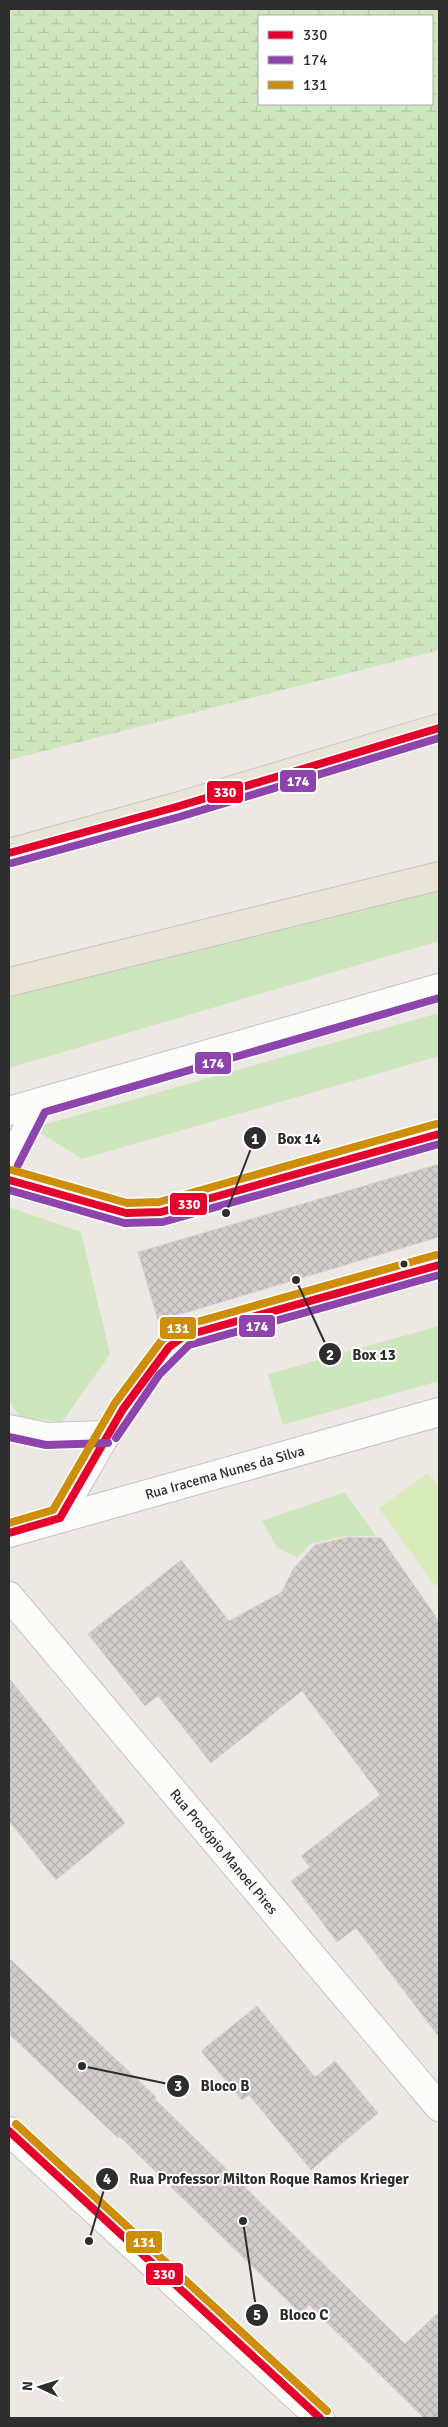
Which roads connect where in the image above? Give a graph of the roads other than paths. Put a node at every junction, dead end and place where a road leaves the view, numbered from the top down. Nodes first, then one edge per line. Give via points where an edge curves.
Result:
1 (439, 728) edge
2 (9, 853) edge
3 (439, 876) edge
4 (9, 982) edge
5 (439, 988) edge
6 (38, 1104) junction
7 (9, 1111) edge
8 (439, 1134) edge
9 (9, 1160) edge
10 (9, 1180) edge
11 (439, 1265) edge
12 (439, 1412) edge
13 (9, 1427) edge
14 (108, 1434) junction
15 (60, 1518) junction
16 (9, 1533) edge
17 (9, 1596) edge
18 (439, 2107) edge
19 (9, 2132) edge
20 (320, 2418) edge

1 - 2 main road
3 - 4 main road
5 - 6 street
6 - 7 street
6 - 9 lane
8 - 10 lane via 161,1212 126,1213
11 - 14 lane via 184,1336 169,1347
12 - 15 street, Rua Iracema Nunes da Silva
13 - 14 lane via 47,1435
14 - 15 lane
15 - 16 street, Rua Iracema Nunes da Silva
17 - 18 street, Rua Procópio Manoel Pires
19 - 20 street

